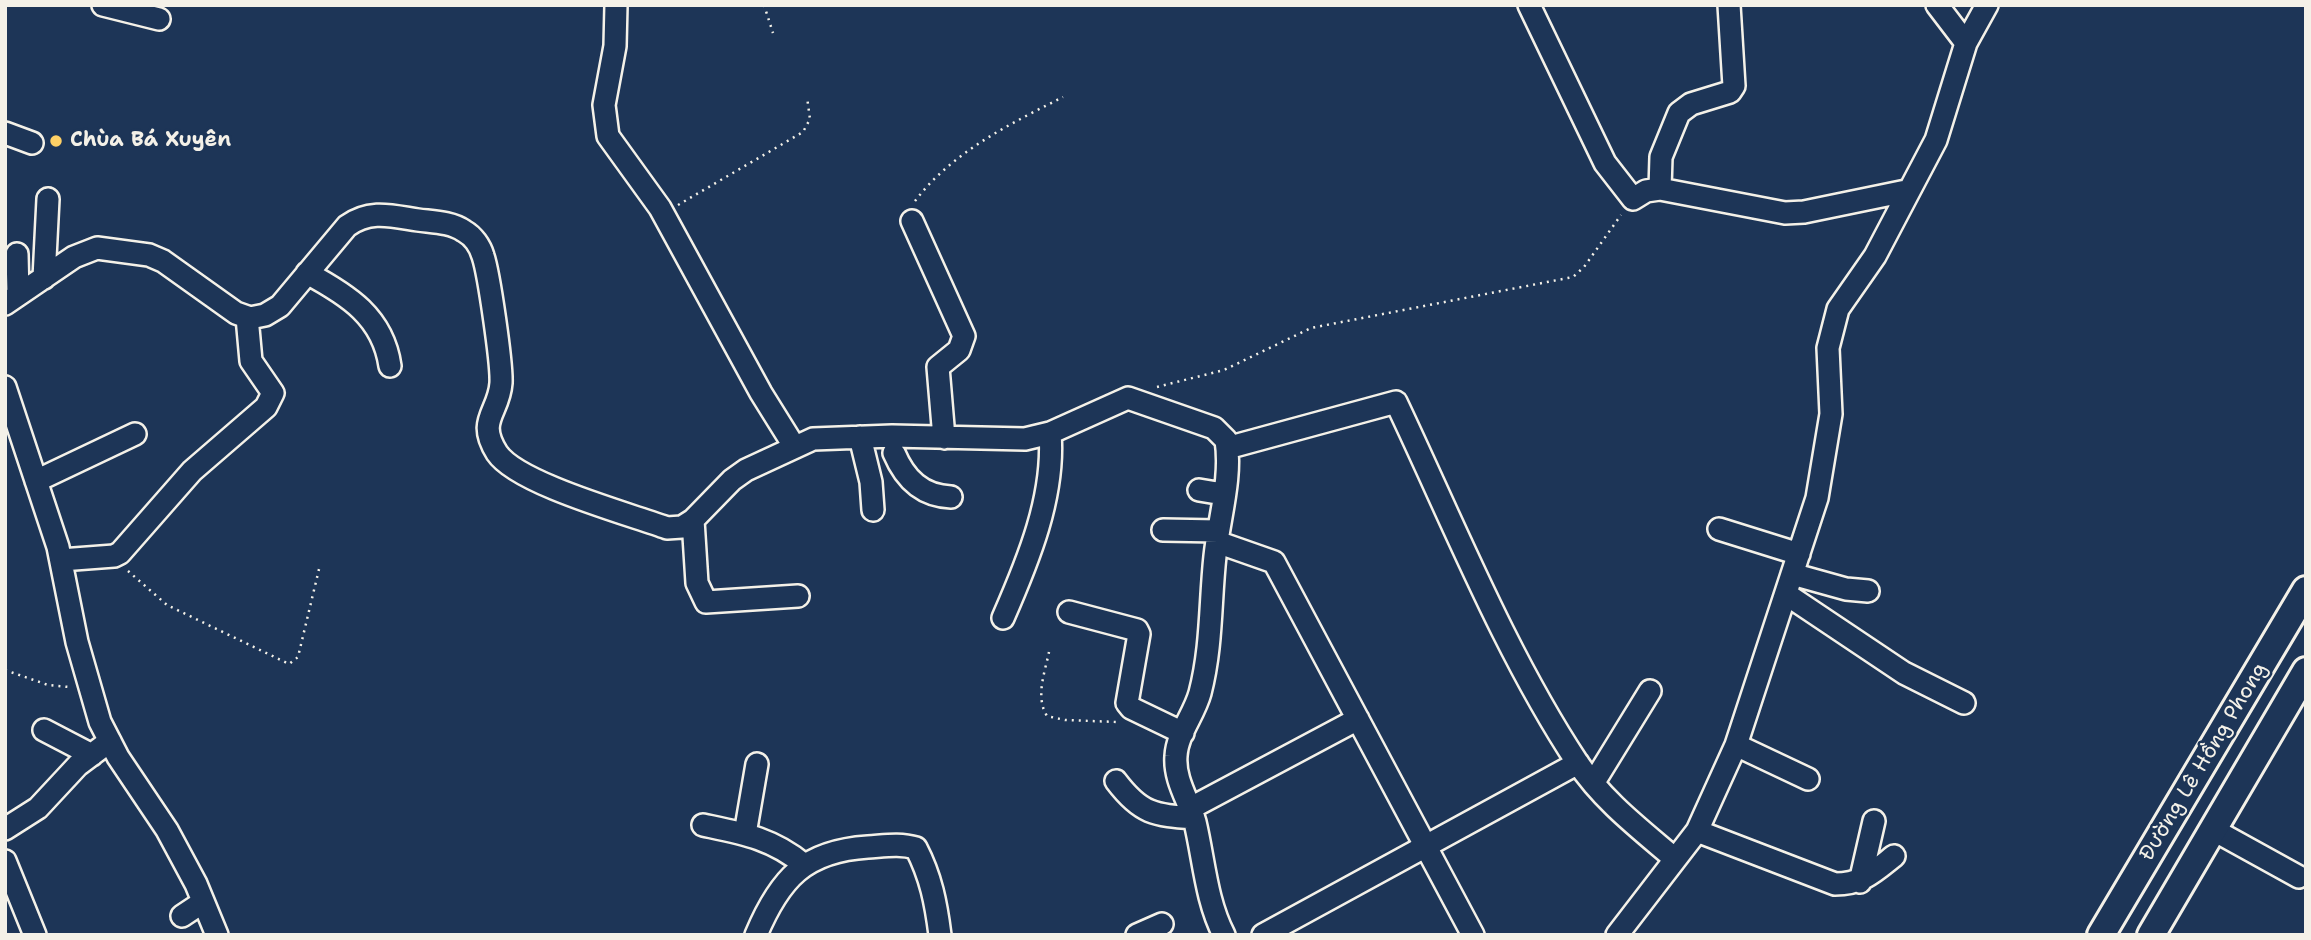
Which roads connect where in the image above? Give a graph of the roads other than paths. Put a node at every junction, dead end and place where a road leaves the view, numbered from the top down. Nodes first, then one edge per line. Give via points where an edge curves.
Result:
1 (103, 5) edge
2 (616, 5) edge
3 (1529, 5) edge
4 (1729, 5) edge
5 (1937, 5) edge
6 (1987, 5) edge
7 (159, 19) dead end
8 (1966, 43) junction
9 (5, 132) edge
10 (32, 143) dead end
11 (1660, 189) junction
12 (1906, 191) junction
13 (48, 199) dead end
14 (912, 221) road end
15 (17, 254) dead end
16 (307, 273) junction
17 (44, 278) junction
18 (12, 299) edge
19 (247, 317) junction
20 (390, 366) dead end
21 (5, 387) edge
22 (1050, 433) junction
23 (135, 434) dead end
24 (860, 437) junction
25 (944, 438) junction
26 (893, 443) junction
27 (794, 446) junction
28 (1227, 448) junction
29 (36, 481) junction
30 (1199, 490) dead end
31 (1223, 494) junction
32 (951, 497) dead end
33 (873, 510) dead end
34 (693, 520) junction
35 (1719, 529) dead end
36 (1163, 530) dead end
37 (1217, 537) junction
38 (61, 559) junction
39 (1792, 574) junction
40 (2306, 590) edge
41 (1868, 591) dead end
42 (798, 596) dead end
43 (1069, 612) dead end
44 (1003, 618) dead end
45 (2273, 644) junction
46 (2306, 663) edge
47 (2306, 671) edge
48 (1650, 691) dead end
49 (1964, 703) dead end
50 (1358, 719) junction
51 (44, 730) dead end
52 (1182, 733) junction
53 (110, 741) junction
54 (1736, 745) junction
55 (92, 755) junction
56 (1578, 763) junction
57 (757, 764) dead end
58 (1808, 779) dead end
59 (1116, 781) dead end
60 (1594, 782) junction
61 (1191, 813) junction
62 (1874, 821) dead end
63 (703, 825) dead end
64 (5, 829) edge
65 (2212, 829) junction
66 (1697, 831) junction
67 (745, 834) junction
68 (1426, 846) junction
69 (1894, 856) dead end
70 (1675, 859) junction
71 (5, 861) edge
72 (803, 864) junction
73 (2299, 877) dead end
74 (1860, 882) junction
75 (203, 902) junction
76 (182, 916) dead end
77 (1162, 924) dead end
78 (36, 935) edge
79 (216, 935) edge
80 (756, 935) edge
81 (940, 935) edge
82 (1137, 935) edge
83 (1224, 935) edge
84 (1263, 935) edge
85 (1473, 935) edge
86 (1617, 935) edge
87 (2102, 935) edge
88 (2151, 935) edge

1 - 7 street
2 - 27 street via 615,46 606,88 608,136 664,214
3 - 11 street via 1605,163 1633,199
4 - 11 street via 1734,86 1730,92 1691,104 1679,114 1661,157
5 - 8 street
6 - 8 street
8 - 12 street via 1936,139
9 - 10 street
11 - 12 street via 1785,213
12 - 39 street via 1875,256 1838,309 1828,348 1831,414 1816,498
13 - 17 street
14 - 25 street via 964,336 959,350 939,367
15 - 18 street
16 - 19 street via 280,306 265,315
16 - 20 street via 354,300 384,338
16 - 34 street via 359,216 374,214 466,231 484,257 500,392 487,421 498,454 550,486 667,527 682,527
17 - 18 street
17 - 19 street via 85,250 149,254
19 - 38 street via 251,361 270,386 272,398 192,471 114,556
21 - 29 street
22 - 25 street via 1025,439
22 - 28 street via 1128,398 1214,428 1226,440
22 - 44 street via 1052,461 1031,550
23 - 29 street
24 - 26 street
24 - 27 street via 813,439
24 - 33 street
25 - 26 street
26 - 32 street via 903,470 926,493
27 - 34 street via 732,480
28 - 31 street
28 - 56 street via 1396,402 1513,649
29 - 38 street
30 - 31 street
31 - 37 street
34 - 42 street via 697,583 706,603
35 - 39 street
36 - 37 street
37 - 50 street via 1274,562
37 - 52 street via 1210,644 1194,713
38 - 53 street via 89,686
39 - 41 street
39 - 49 street via 1904,673
39 - 54 street
40 - 45 main road, Đường Lê Hồng Phong
43 - 52 street via 1137,630 1127,703
45 - 46 main road
45 - 87 main road, Đường Lê Hồng Phong
47 - 65 main road, Đường Lê Hồng Phong
48 - 60 street
50 - 61 street
50 - 68 street
51 - 55 street
52 - 61 street via 1175,760
53 - 55 street
53 - 75 street via 167,830
54 - 58 street
54 - 66 street
55 - 64 street via 38,808
56 - 60 street
56 - 68 street
57 - 67 street
59 - 61 street via 1146,812
60 - 70 street via 1618,811
61 - 83 street via 1210,899
62 - 74 street
63 - 67 street
65 - 73 street
65 - 88 main road, Đường Lê Hồng Phong
66 - 70 street
66 - 74 street via 1835,884
67 - 72 street via 783,847
68 - 84 street
68 - 85 street
69 - 74 street
70 - 86 street
71 - 78 street
72 - 80 street via 788,879
72 - 81 street via 816,856 853,848 916,848 934,892
75 - 76 street
75 - 79 street
77 - 82 street

